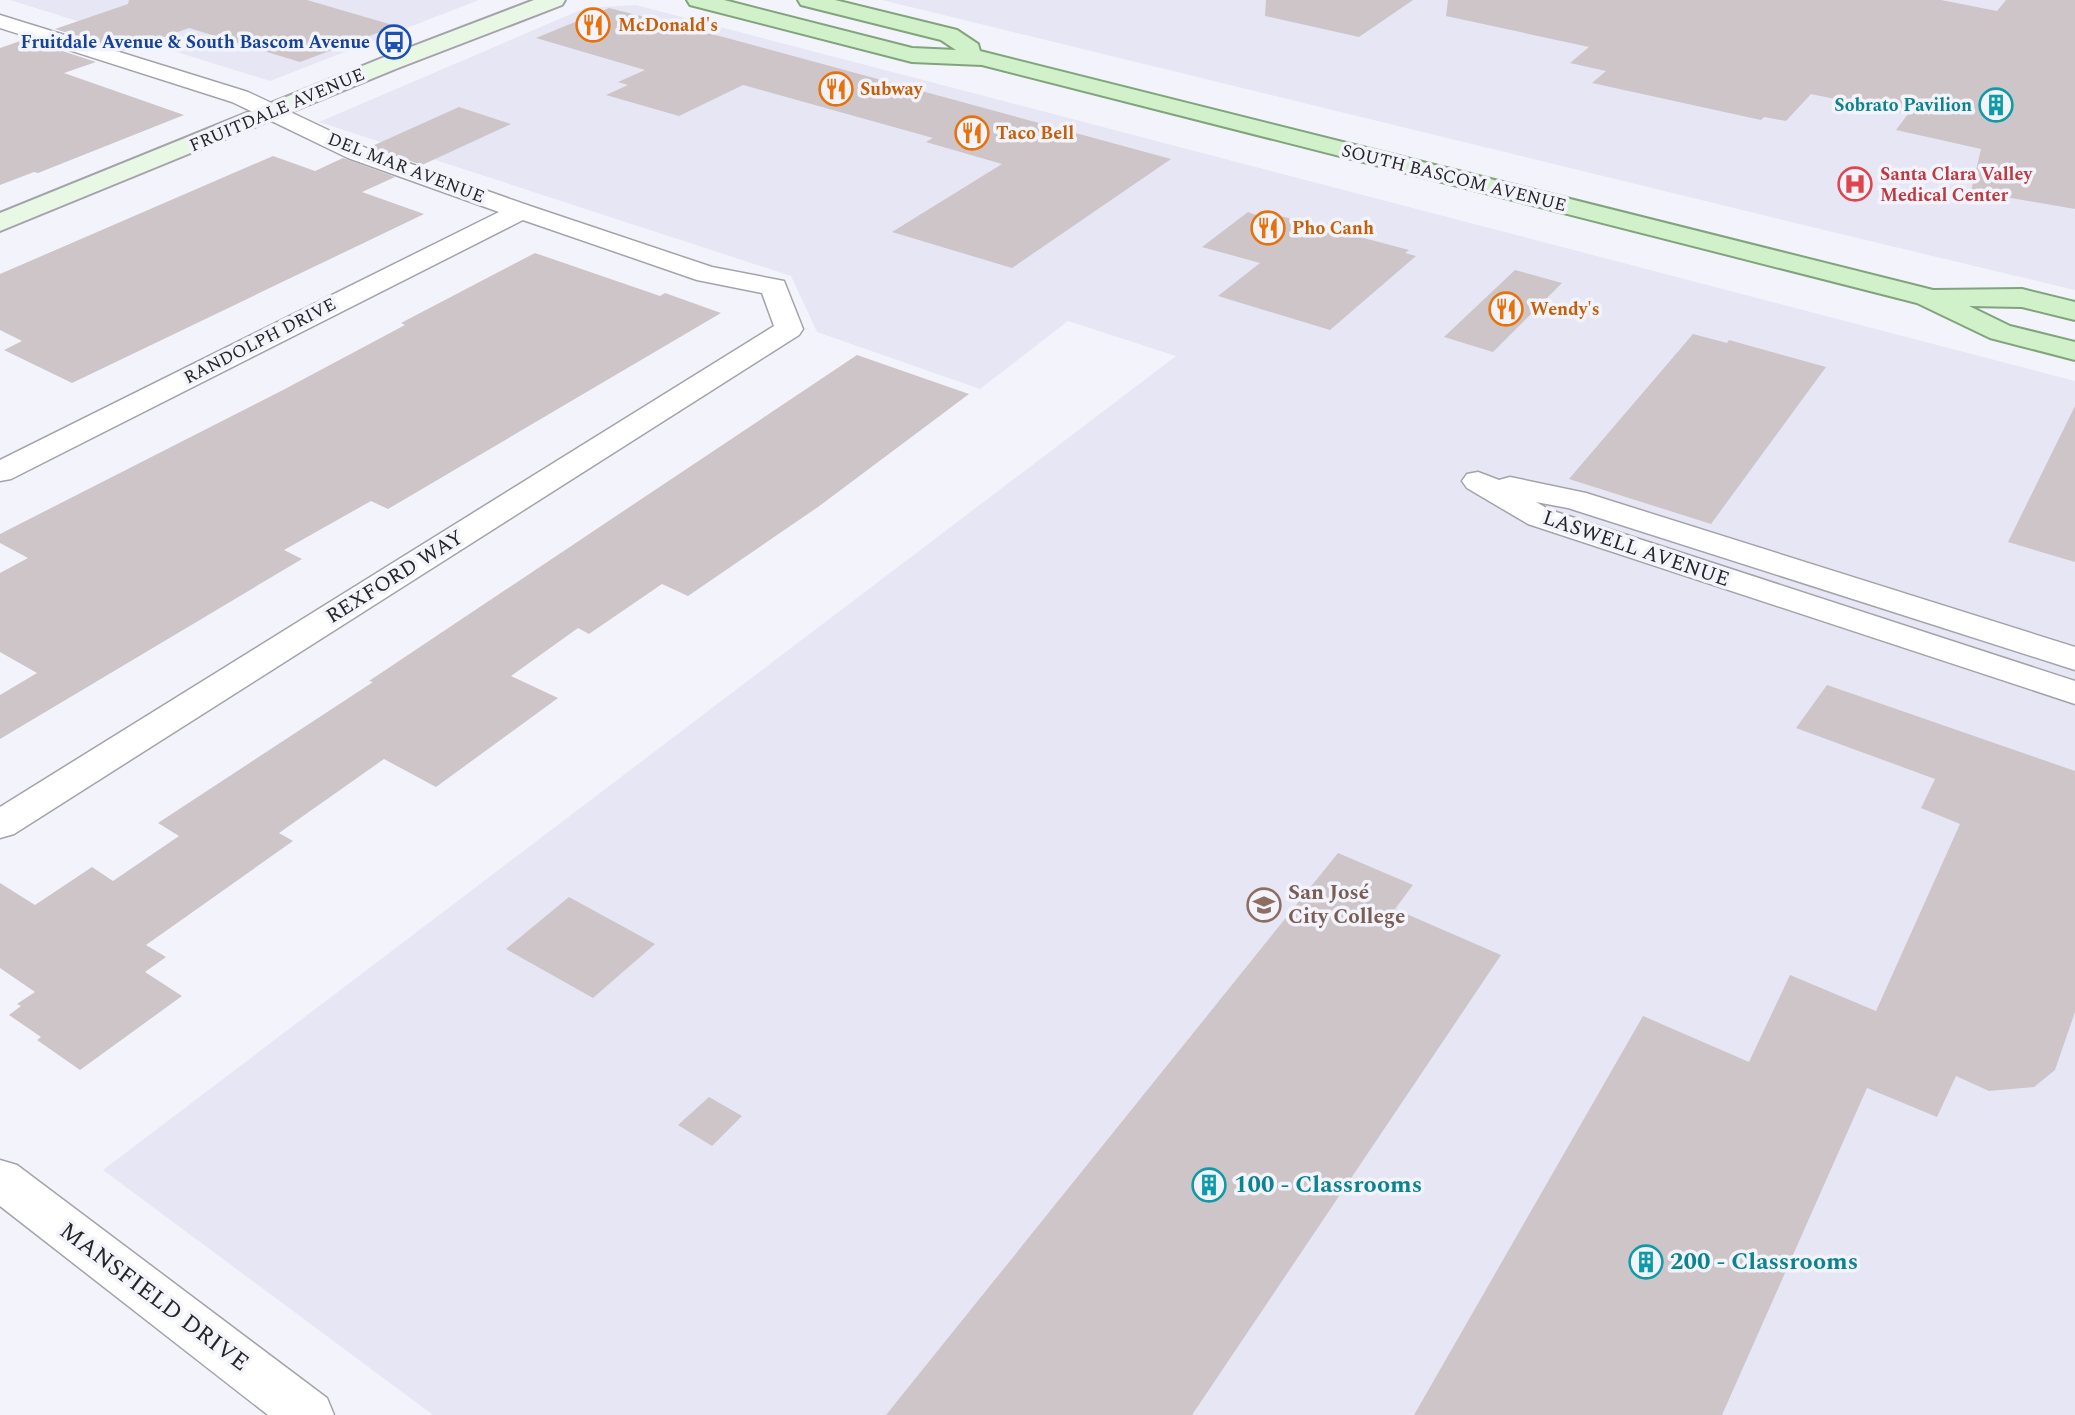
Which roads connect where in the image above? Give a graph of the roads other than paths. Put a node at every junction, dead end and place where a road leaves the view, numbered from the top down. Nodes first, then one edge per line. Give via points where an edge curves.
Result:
1 (554, 0) edge
2 (698, 0) edge
3 (809, 0) edge
4 (0, 21) edge
5 (982, 58) junction
6 (272, 112) junction
7 (521, 211) junction
8 (0, 223) edge
9 (1927, 297) junction
10 (2075, 311) edge
11 (789, 329) joint
12 (2075, 351) edge
13 (0, 472) edge
14 (2075, 659) edge
15 (2075, 692) edge
16 (0, 825) edge
17 (0, 1179) edge
18 (308, 1415) edge

1 - 6 street, FRUITDALE AVENUE
2 - 5 main road, SOUTH BASCOM AVENUE via 912,55
3 - 5 main road, SOUTH BASCOM AVENUE via 949,35
4 - 6 street, DEL MAR AVENUE via 240,97
5 - 9 main road, SOUTH BASCOM AVENUE
6 - 7 street, DEL MAR AVENUE via 357,153
6 - 8 street, FRUITDALE AVENUE
7 - 11 street, DEL MAR AVENUE via 706,274 774,287
7 - 13 street, RANDOLPH DRIVE
9 - 10 main road, SOUTH BASCOM AVENUE via 2022,298
9 - 12 main road, SOUTH BASCOM AVENUE via 2000,332
11 - 16 street, REXFORD WAY
14 - 15 street, LASWELL AVENUE via 1575,500 1478,481 1539,517
17 - 18 street, MANSFIELD DRIVE

